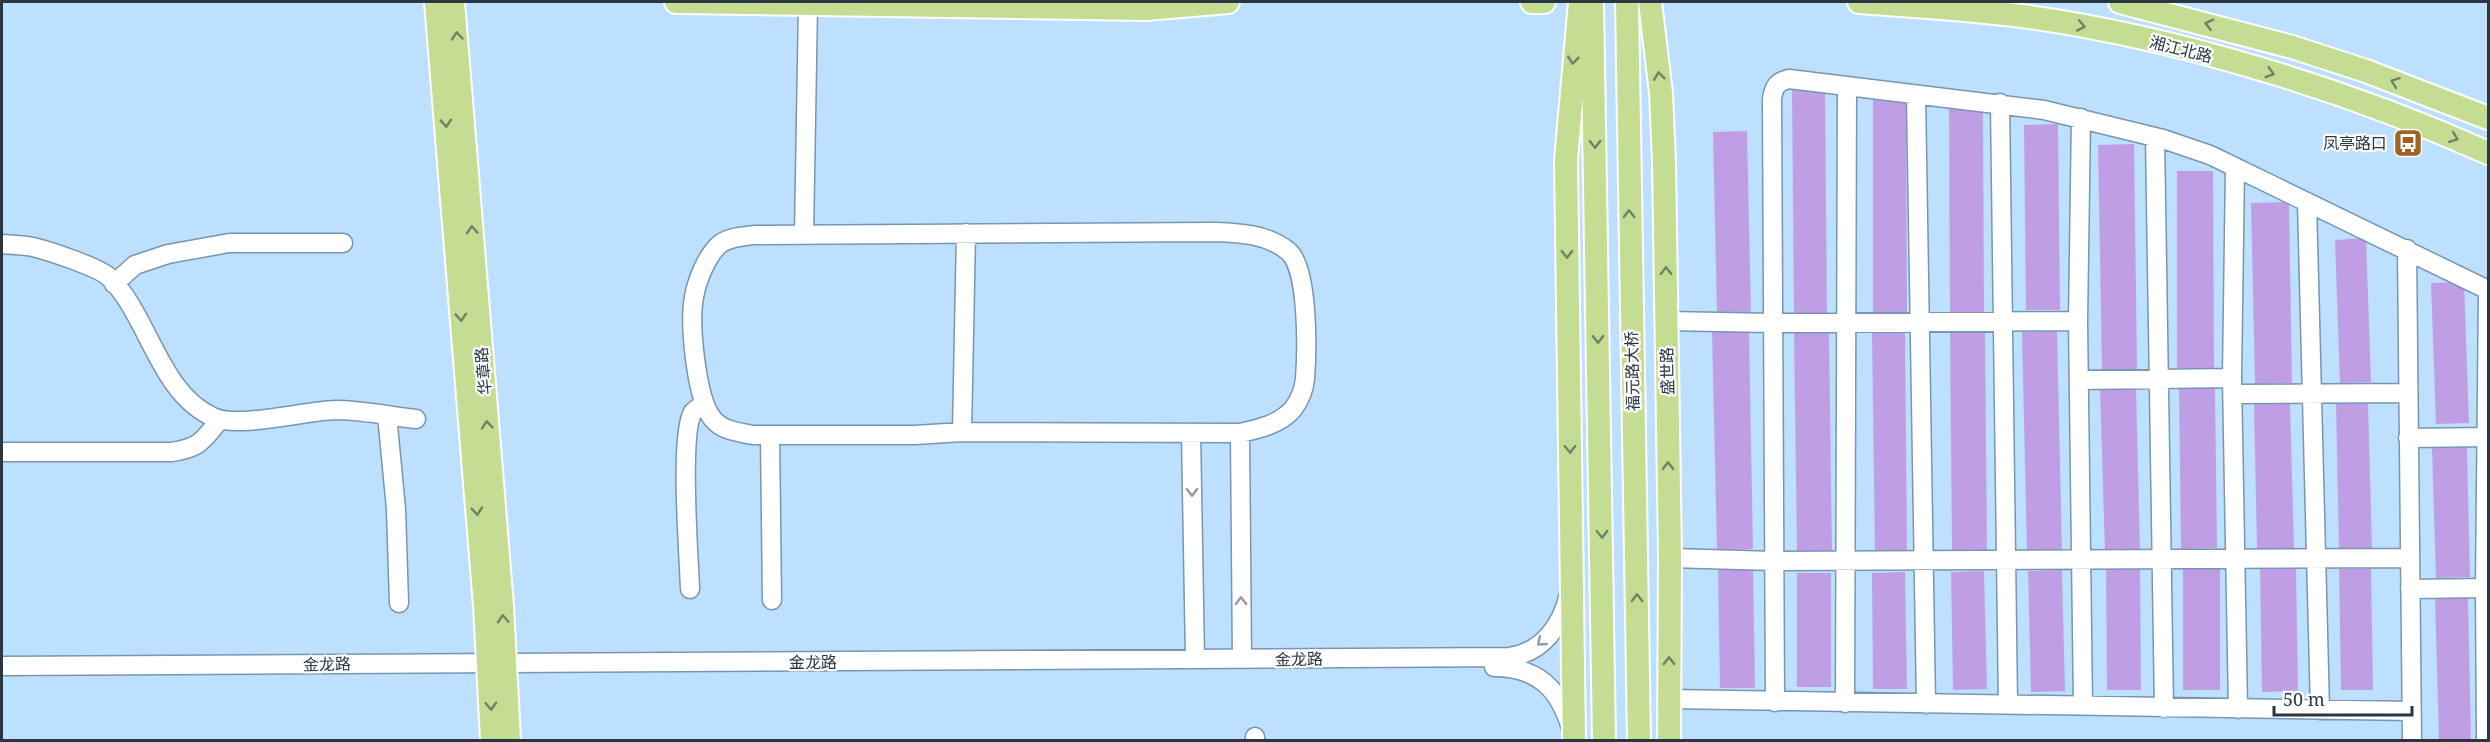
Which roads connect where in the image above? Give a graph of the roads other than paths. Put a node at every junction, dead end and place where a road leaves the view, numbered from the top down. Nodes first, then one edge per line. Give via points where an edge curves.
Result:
1 (436, 2) edge
2 (453, 2) edge
3 (676, 2) edge
4 (1228, 2) edge
5 (1532, 2) edge
6 (1544, 2) edge
7 (1580, 2) edge
8 (1592, 2) edge
9 (1627, 2) edge
10 (1650, 2) edge
11 (1859, 2) edge
12 (2120, 2) edge
13 (808, 3) edge
14 (1847, 86) junction
15 (1916, 95) junction
16 (2000, 103) junction
17 (2081, 118) junction
18 (2488, 118) edge
19 (2155, 137) junction
20 (2488, 153) edge
21 (2235, 167) junction
22 (2307, 202) junction
23 (966, 233) junction
24 (804, 235) junction
25 (343, 243) dead end
26 (2, 244) edge
27 (2407, 249) junction
28 (114, 284) junction
29 (2488, 290) edge
30 (1666, 321) junction
31 (2078, 321) junction
32 (2003, 322) junction
33 (1772, 323) junction
34 (1846, 323) junction
35 (1920, 323) junction
36 (2159, 379) junction
37 (2079, 380) junction
38 (2233, 386) junction
39 (2313, 393) junction
40 (2408, 393) junction
41 (704, 404) junction
42 (387, 416) junction
43 (416, 419) dead end
44 (220, 420) junction
45 (962, 432) junction
46 (1191, 433) junction
47 (1240, 433) junction
48 (770, 435) junction
49 (2487, 437) edge
50 (2408, 438) junction
51 (2, 452) edge
52 (1670, 558) junction
53 (2409, 558) junction
54 (2236, 559) junction
55 (2316, 559) junction
56 (2006, 560) junction
57 (2082, 560) junction
58 (2162, 560) junction
59 (1774, 561) junction
60 (1845, 561) junction
61 (1924, 561) junction
62 (1571, 572) junction
63 (2487, 588) edge
64 (690, 589) dead end
65 (2410, 589) junction
66 (772, 600) dead end
67 (399, 603) dead end
68 (1195, 659) junction
69 (1242, 659) junction
70 (2, 666) edge
71 (497, 668) junction
72 (2, 678) edge
73 (1669, 699) junction
74 (1775, 702) junction
75 (1845, 703) junction
76 (1926, 704) junction
77 (2008, 705) junction
78 (2083, 706) junction
79 (2164, 708) junction
80 (2238, 709) junction
81 (2319, 710) junction
82 (2411, 711) junction
83 (1574, 738) edge
84 (492, 741) edge
85 (509, 741) edge
86 (1604, 741) edge
87 (1640, 741) edge
88 (1669, 741) edge
89 (2412, 741) edge
90 (2486, 741) edge

1 -> 71 main road, 华章路
71 -> 2 main road, 华章路
3 - 13 main road
4 - 13 main road via 1146,9
5 - 6 main road
7 -> 62 main road via 1566,160
8 -> 86 main road, 福元路大桥
87 -> 9 main road, 福元路大桥
30 -> 10 main road, 盛世路 via 1661,93
11 -> 20 main road, 湘江北路 via 2023,16 2153,42 2313,86
18 -> 12 main road, 湘江北路 via 2292,47
13 - 24 street
14 - 15 street
14 - 33 street via 1789,79 1773,88
14 - 34 street
15 - 16 street
15 - 35 street
16 - 17 street
16 - 32 street
17 - 19 street
17 - 31 street
19 - 21 street
19 - 36 street
21 - 22 street
21 - 38 street
22 - 27 street
22 - 39 street
23 - 24 street
23 - 45 street
23 - 47 street via 1244,233 1265,238 1290,252 1299,264 1304,297 1305,381 1284,419
24 - 41 street via 735,237 720,244 710,257 693,297 692,338
25 - 28 street via 229,243 168,254 135,265
26 - 28 street via 32,246 53,253 107,276
27 - 29 street
27 - 40 street
28 - 44 street via 183,394
29 - 49 street
30 - 33 street
52 -> 30 main road, 盛世路
31 - 32 street
31 - 37 street
32 - 35 street
32 - 56 street
33 - 34 street
33 - 59 street
34 - 35 street
34 - 60 street
35 - 61 street
36 - 37 street
36 - 38 street
36 - 58 street
37 - 57 street
38 - 39 street
38 - 54 street
39 - 40 street
39 - 55 street
40 - 50 street
41 - 48 street via 713,419 729,430
41 - 64 street via 694,411 688,429
42 - 43 street
42 - 44 street via 336,410
42 - 67 street via 396,509
44 - 51 street via 192,449 172,452
45 - 46 street
45 - 48 street
46 - 47 street
46 -> 68 street
69 -> 47 street
48 - 66 street
49 - 50 street
49 - 63 street
50 - 53 street
52 - 59 street
73 -> 52 main road, 盛世路
53 - 55 street
53 - 65 street
54 - 55 street
54 - 58 street
54 - 80 street
55 - 81 street
56 - 57 street
56 - 61 street
56 - 77 street
57 - 58 street
57 - 78 street
58 - 79 street
59 - 60 street
59 - 74 street
60 - 61 street
60 - 75 street
61 - 76 street
62 -> 69 street, 金龙路 via 1566,607 1559,622 1540,645 1523,655
62 - 83 main road
63 - 65 street
63 - 90 street
65 - 82 street
68 - 69 street, 金龙路
68 - 71 street, 金龙路
70 - 71 street, 金龙路
71 - 72 street, 金龙路
71 - 83 street, 金龙路 via 1184,671 1509,667 1535,675 1556,694
71 -> 84 main road, 华章路
71 - 85 main road, 华章路
73 - 74 street
73 - 88 main road, 盛世路
74 - 75 street
75 - 76 street
76 - 77 street
77 - 78 street
78 - 79 street
79 - 80 street
80 - 81 street
81 - 82 street
82 - 89 street

